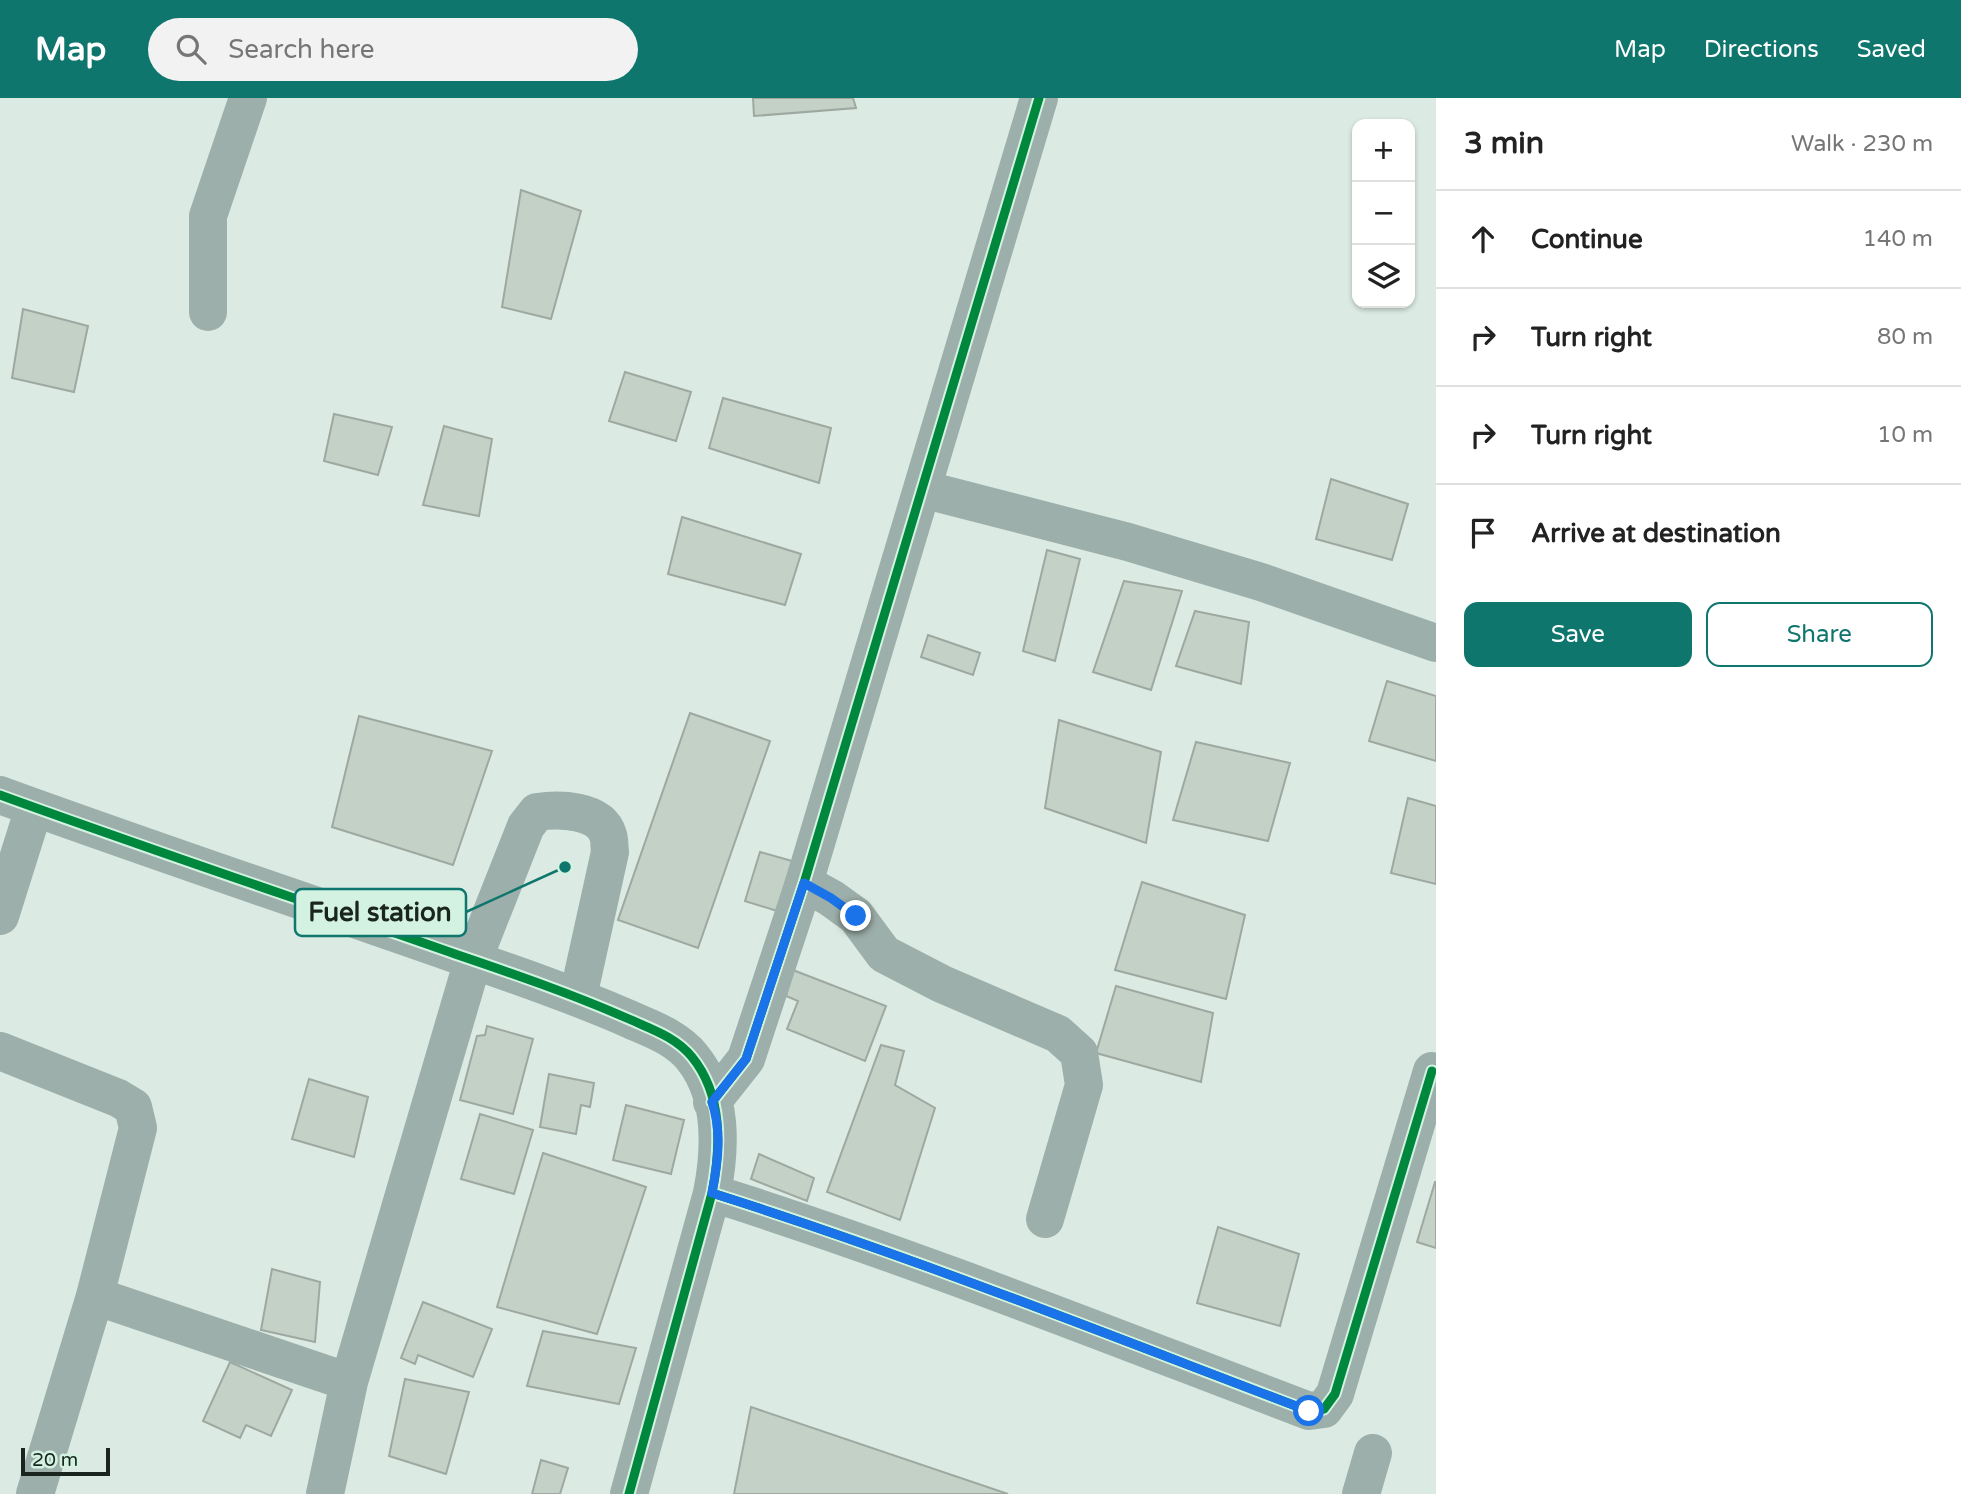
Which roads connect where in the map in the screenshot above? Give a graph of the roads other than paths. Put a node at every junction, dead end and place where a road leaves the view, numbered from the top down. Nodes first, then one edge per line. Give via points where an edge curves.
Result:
1 (248, 98) edge
2 (1039, 98) edge
3 (208, 312) dead end
4 (922, 489) junction
5 (1436, 643) edge
6 (17, 802) edge
7 (804, 883) junction
8 (0, 916) edge
9 (473, 960) junction
10 (578, 996) junction
11 (0, 1051) edge
12 (1432, 1071) dead end
13 (712, 1102) junction
14 (712, 1193) junction
15 (1045, 1219) dead end
16 (95, 1296) junction
17 (349, 1382) junction
18 (1373, 1453) dead end
19 (35, 1494) edge
20 (325, 1494) edge
21 (629, 1494) edge
22 (1361, 1494) edge

1 - 3 street via 208,216
2 - 4 street
4 - 5 street via 1128,542
4 - 7 street
6 - 8 street
6 - 9 street
7 - 13 street via 746,1059
7 - 15 street via 856,916 884,954 1058,1034 1079,1053 1084,1085
9 - 10 street
9 - 10 street via 526,826 537,812 556,809 596,818 608,833 610,852
9 - 17 street
10 - 13 street via 671,1038 707,1078
11 - 16 street via 133,1107 138,1128
12 - 14 street via 1335,1394 1324,1409 1309,1411
13 - 14 street via 719,1136
14 - 21 street
16 - 17 street
16 - 19 street
17 - 20 street
18 - 22 street

